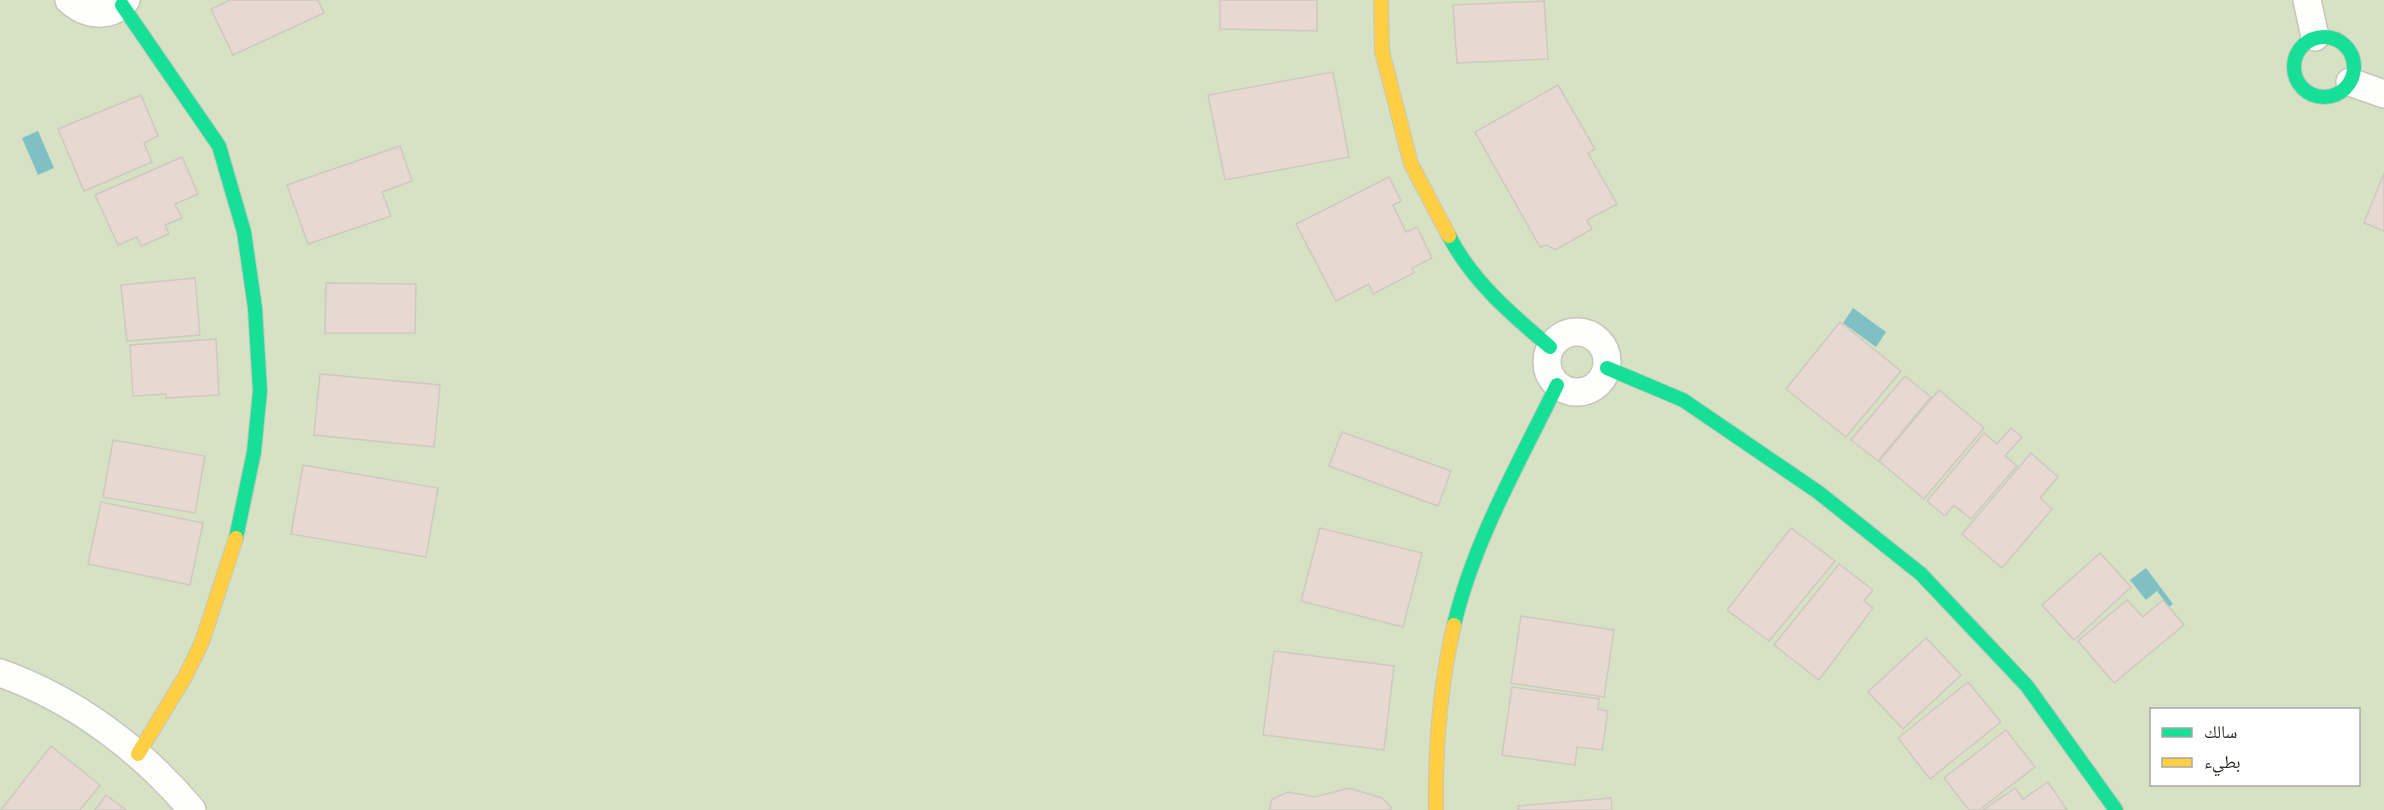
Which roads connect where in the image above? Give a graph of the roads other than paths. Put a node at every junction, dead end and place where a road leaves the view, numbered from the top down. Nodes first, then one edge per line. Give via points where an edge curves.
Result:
1 (69, 0) edge
2 (1381, 0) edge
3 (2307, 0) edge
4 (124, 2) edge
5 (2315, 37) junction
6 (2350, 82) junction
7 (2384, 94) edge
8 (1550, 347) junction
9 (1607, 368) junction
10 (1557, 386) junction
11 (0, 673) edge
12 (138, 754) junction
13 (192, 810) edge
14 (1436, 810) edge
15 (2116, 810) edge

1 - 4 street via 96,14 110,12
2 - 8 street via 1382,51 1411,164 1460,257 1508,311
3 - 5 street
4 - 12 street via 219,146 244,232 255,308 260,392 252,464 234,548 185,677
5 - 6 street via 2334,38 2350,51 2354,72
5 - 6 street via 2296,53 2294,74 2300,87 2308,94 2333,96
6 - 7 street
8 - 9 street via 1566,334 1587,333 1604,347
8 - 10 street via 1546,367
9 - 10 street via 1603,378 1587,391 1576,393
9 - 15 street via 1683,400 1818,492 1921,574 2028,686
10 - 14 street via 1465,585 1451,640 1440,718
11 - 12 street via 82,712
12 - 13 street

